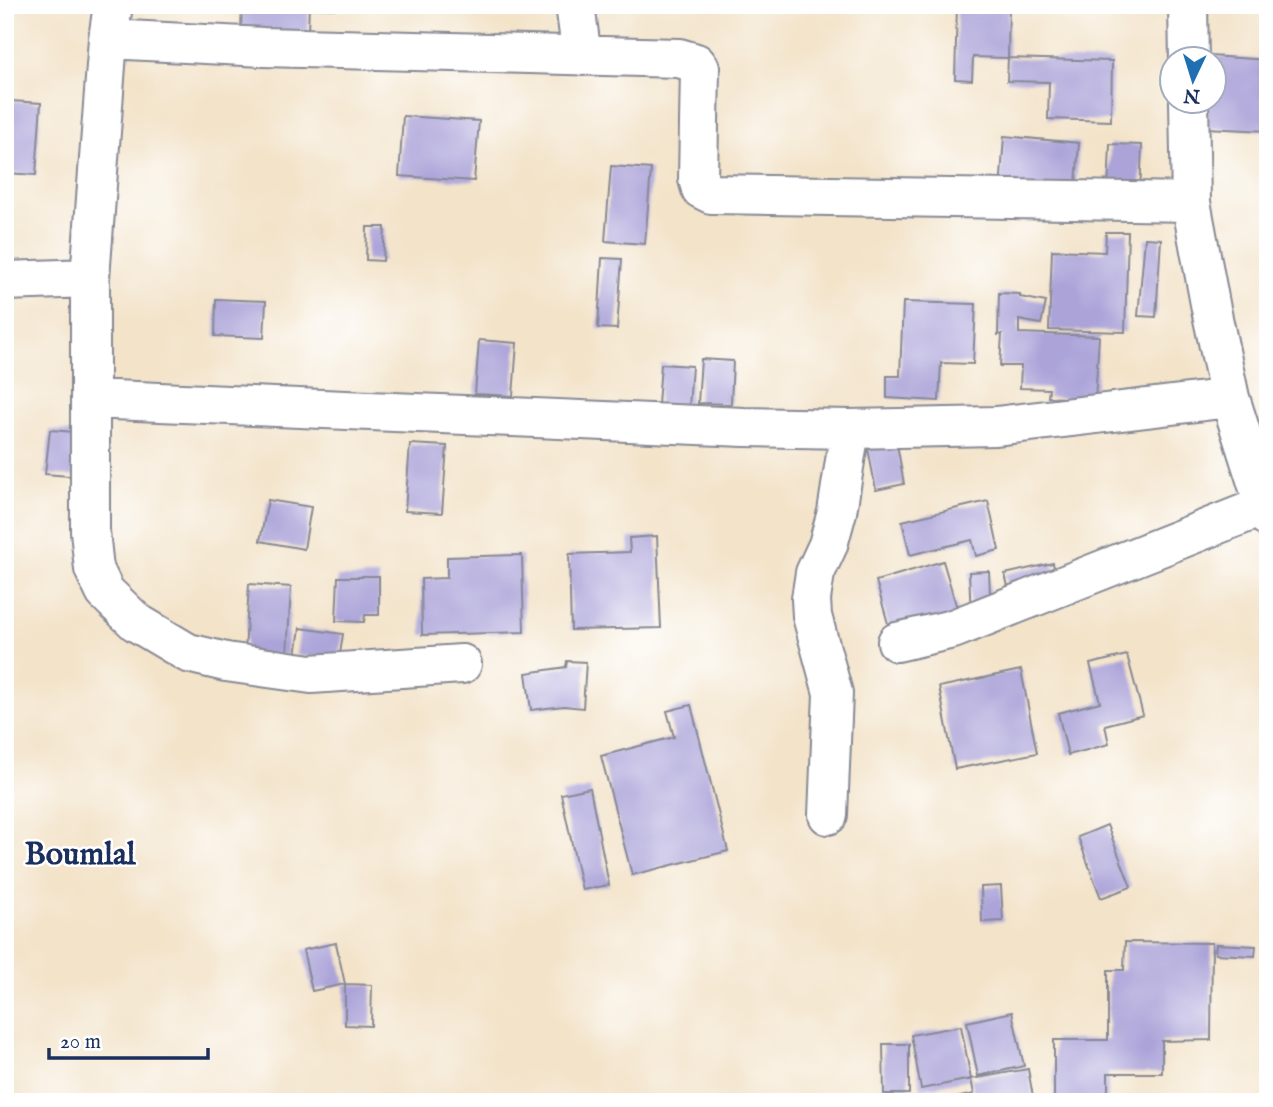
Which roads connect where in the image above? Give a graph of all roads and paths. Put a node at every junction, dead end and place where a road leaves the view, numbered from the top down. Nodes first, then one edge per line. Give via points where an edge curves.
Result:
1 (575, 5) edge
2 (1188, 5) edge
3 (110, 22) edge
4 (1189, 46) edge
5 (582, 56) junction
6 (1189, 116) edge
7 (1191, 202) junction
8 (90, 278) junction
9 (5, 281) edge
10 (1230, 398) junction
11 (90, 399) junction
12 (850, 429) junction
13 (1266, 512) edge
14 (897, 642) dead end
15 (462, 664) dead end
16 (828, 815) dead end

1 - 5 street
2 - 4 street
3 - 5 street via 263,47
3 - 8 street
5 - 7 street via 679,58 696,63 701,79 698,179 701,189 711,194
6 - 7 street
7 - 10 street
8 - 9 street
8 - 11 street
10 - 12 street via 996,426
10 - 13 street
11 - 12 street
11 - 15 street via 94,569 105,592 136,622 188,653 311,674
12 - 16 street via 837,512 811,599 833,693
13 - 14 street via 953,629

